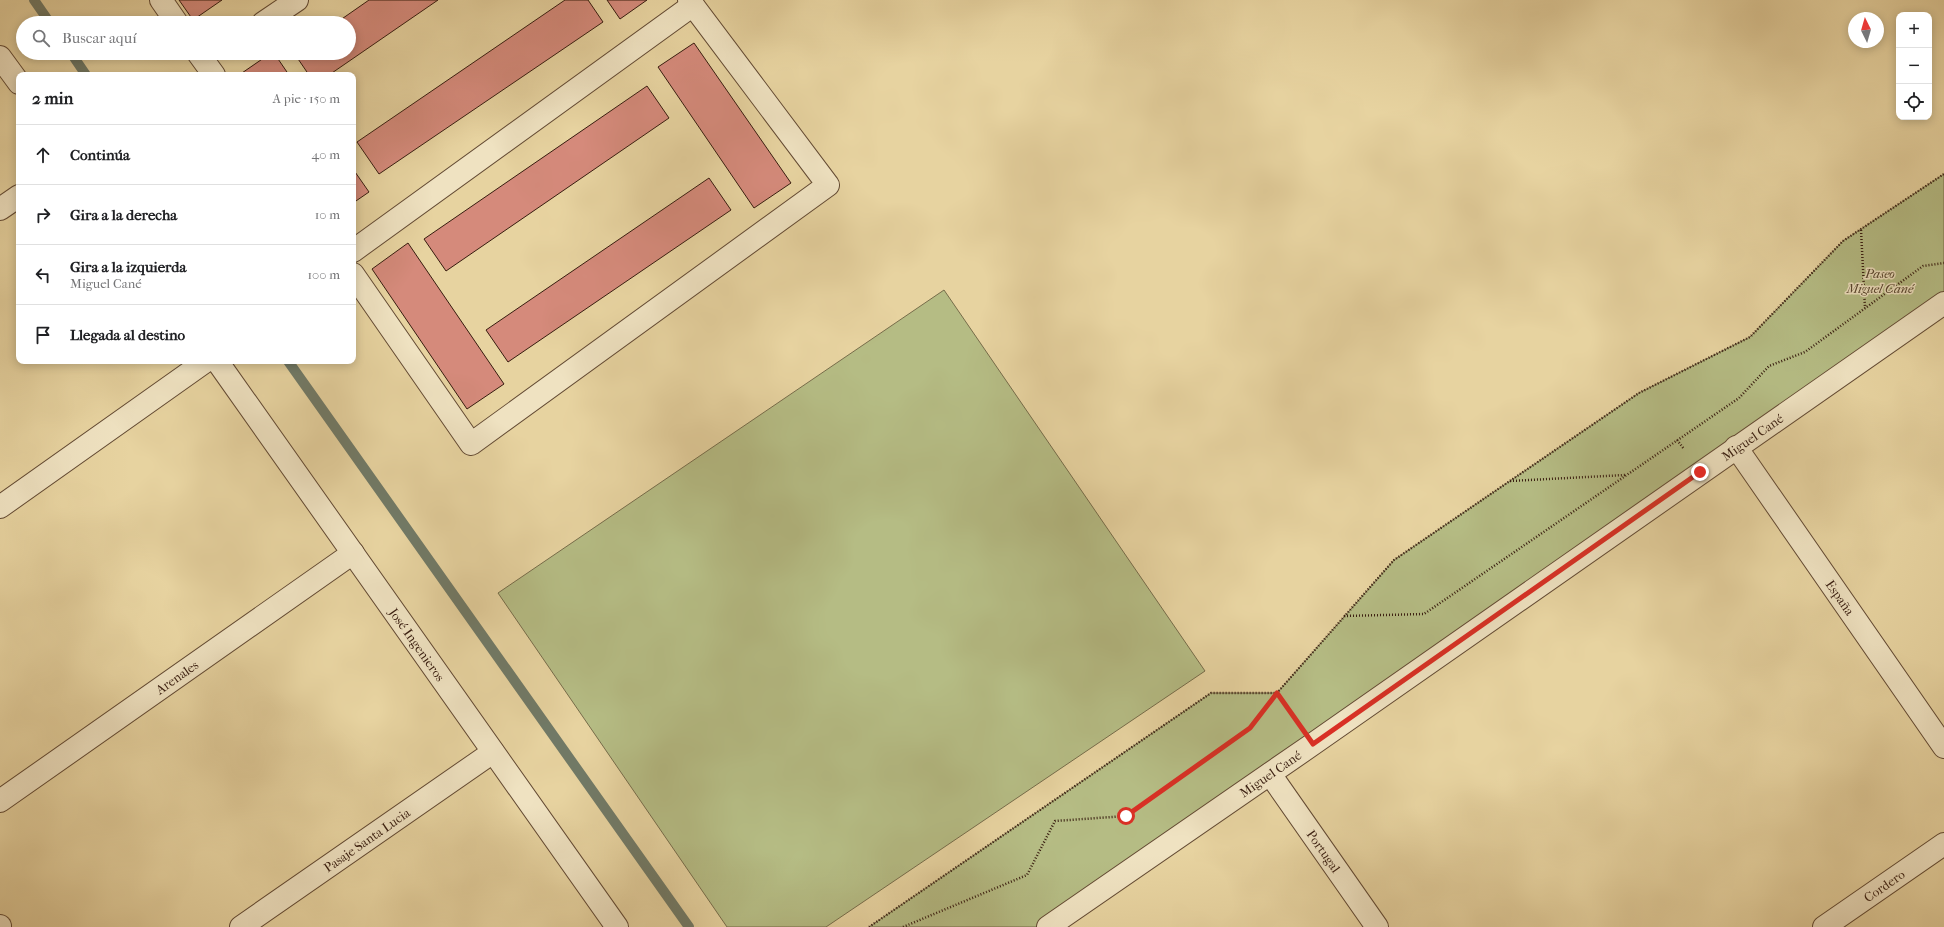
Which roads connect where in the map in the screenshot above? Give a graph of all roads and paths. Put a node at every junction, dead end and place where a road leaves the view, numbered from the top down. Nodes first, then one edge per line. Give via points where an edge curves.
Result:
1 (161, 0) edge
2 (297, 0) edge
3 (691, 3) edge
4 (172, 16) edge
5 (273, 16) edge
6 (0, 57) edge
7 (16, 79) edge
8 (1944, 174) edge
9 (16, 198) edge
10 (0, 210) edge
11 (1861, 230) junction
12 (356, 249) edge
13 (1944, 263) edge
14 (356, 278) edge
15 (1944, 303) edge
16 (1865, 308) junction
17 (202, 364) edge
18 (219, 364) edge
19 (1736, 447) junction
20 (1626, 475) junction
21 (1509, 481) junction
22 (0, 506) edge
23 (353, 553) junction
24 (1344, 616) junction
25 (1277, 693) junction
26 (1313, 744) junction
27 (1944, 747) edge
28 (493, 752) junction
29 (1270, 774) junction
30 (0, 801) edge
31 (1944, 844) edge
32 (241, 927) edge
33 (617, 927) edge
34 (869, 927) edge
35 (903, 927) edge
36 (1048, 927) edge
37 (1377, 927) edge
38 (1824, 927) edge

1 - 4 street
2 - 5 street
3 - 12 street
3 - 14 street via 828,185 471,444
6 - 7 street
8 - 11 path
9 - 10 street
11 - 16 path
11 - 21 path via 1843,241 1750,338 1639,393
13 - 16 path via 1922,266
15 - 19 street, Miguel Cané
16 - 20 path via 1805,352 1769,366 1739,398
17 - 22 street
18 - 23 street, José Ingenieros
19 - 26 street, Miguel Cané
19 - 27 street, España
20 - 21 path
20 - 24 path via 1424,614
21 - 24 path via 1394,560
23 - 28 street, José Ingenieros
23 - 30 street, Arenales
24 - 25 path
25 - 26 path
25 - 34 path via 1211,693
25 - 35 path via 1250,728 1126,816 1055,821 1027,875
26 - 29 street, Miguel Cané
28 - 32 street, Pasaje Santa Lucia
28 - 33 street, José Ingenieros
29 - 36 street, Miguel Cané
29 - 37 street, Portugal
31 - 38 street, Cordero

